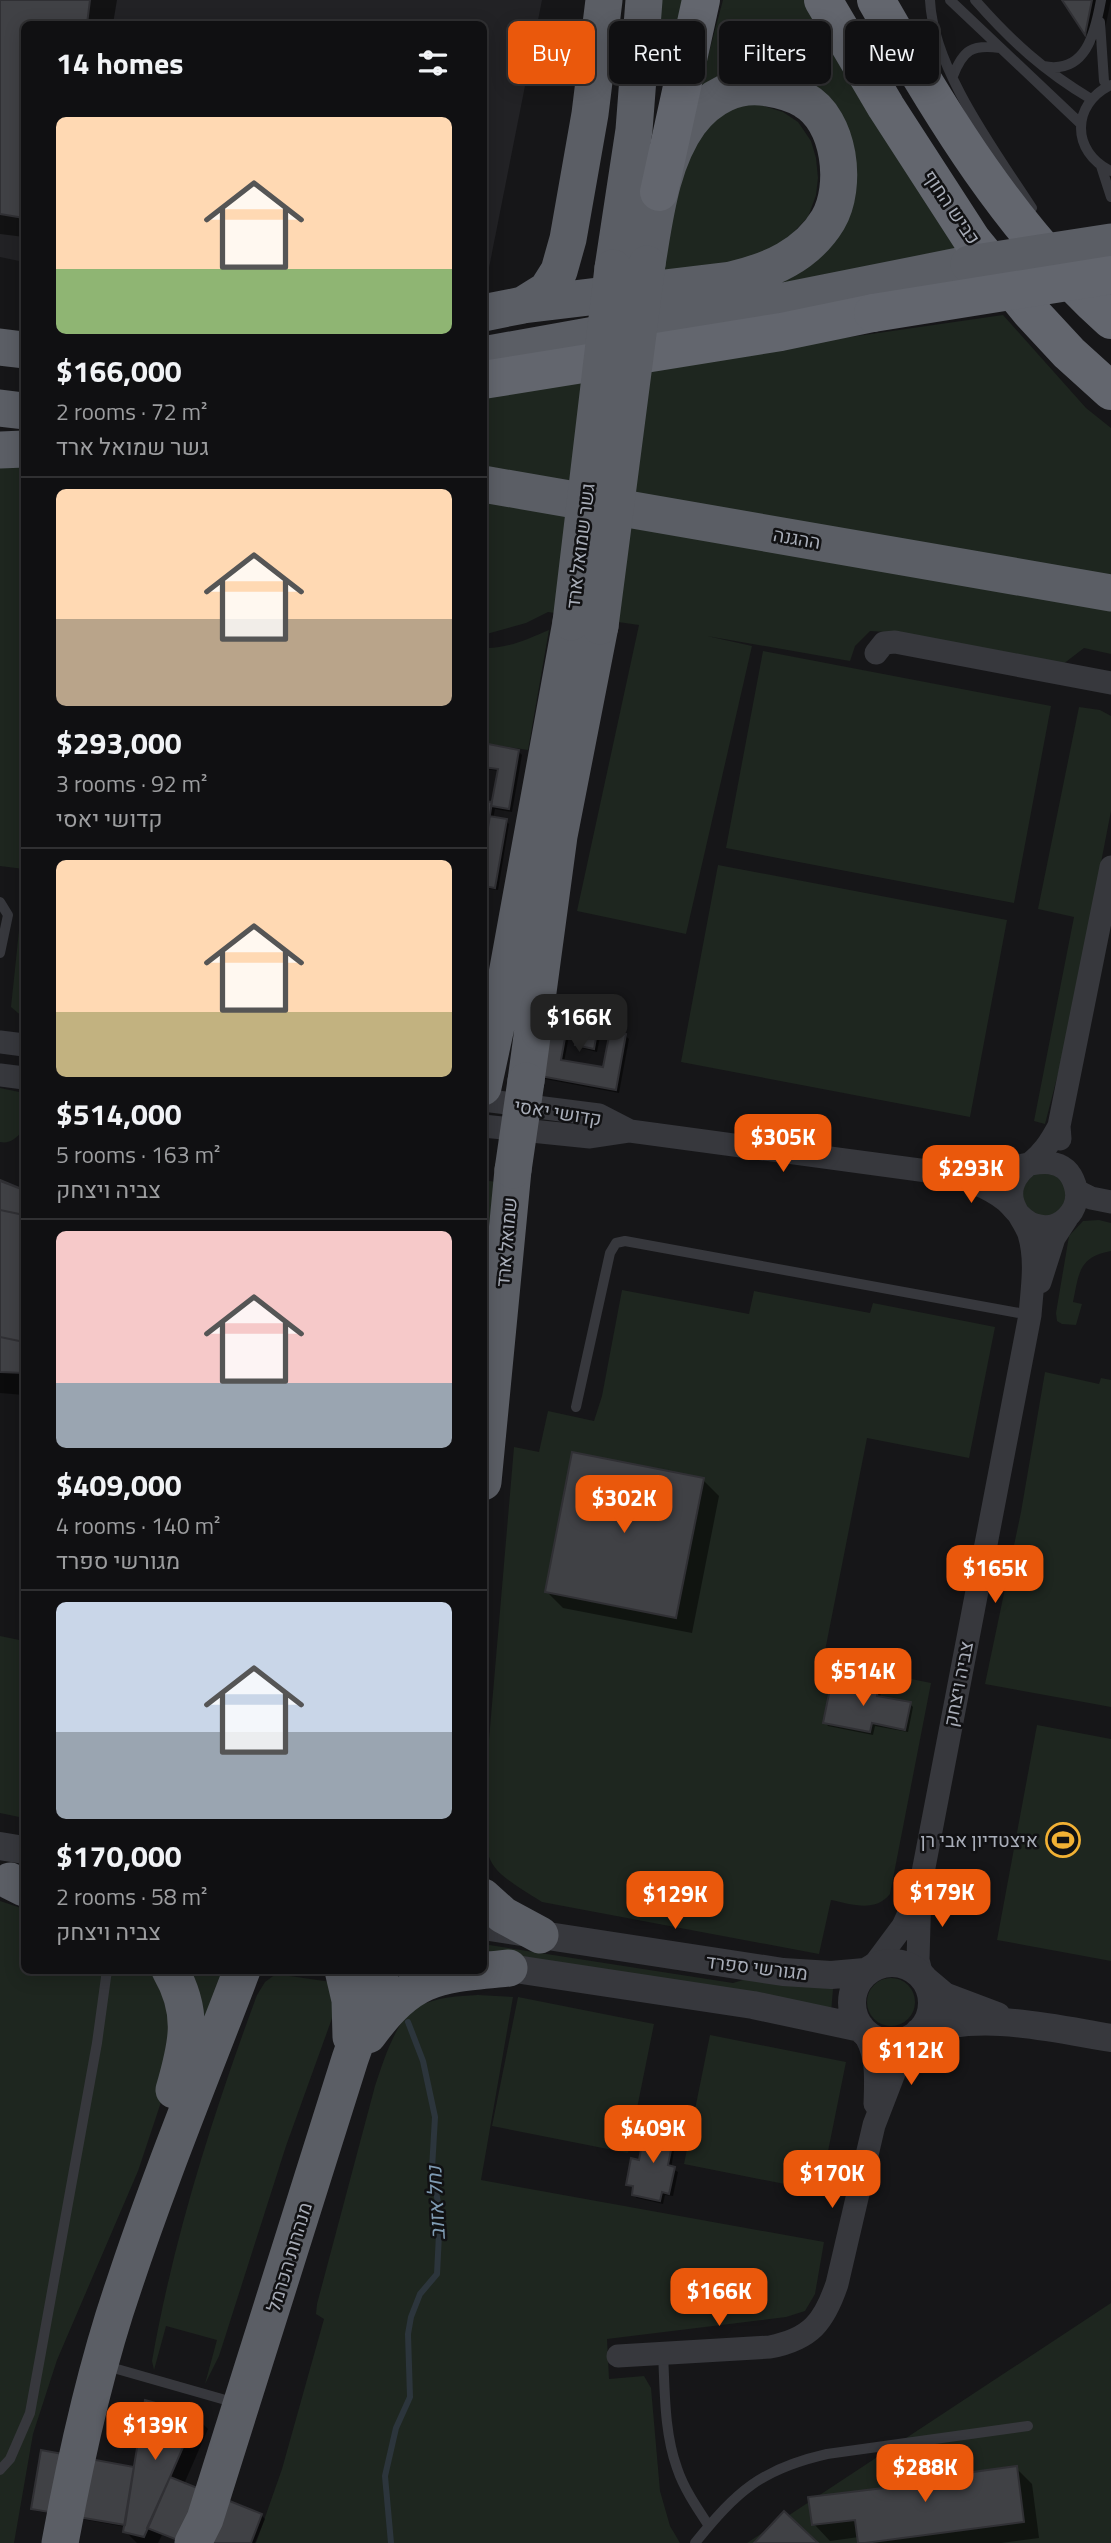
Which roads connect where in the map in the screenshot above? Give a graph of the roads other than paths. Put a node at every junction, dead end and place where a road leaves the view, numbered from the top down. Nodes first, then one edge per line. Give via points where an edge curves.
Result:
1 (604, 0) edge
2 (644, 0) edge
3 (823, 0) edge
4 (876, 0) edge
5 (930, 0) edge
6 (950, 0) edge
7 (975, 0) edge
8 (1101, 2) edge
9 (699, 10) edge
10 (1000, 48) junction
11 (1040, 66) junction
12 (1111, 66) edge
13 (953, 76) junction
14 (1105, 86) edge
15 (1091, 99) junction
16 (1081, 124) junction
17 (1106, 169) edge
18 (659, 192) junction
19 (1111, 197) edge
20 (1038, 217) dead end
21 (1054, 238) dead end
22 (1111, 242) edge
23 (1073, 257) dead end
24 (969, 264) junction
25 (630, 266) junction
26 (1102, 287) edge
27 (523, 305) junction
28 (487, 312) edge
29 (487, 329) edge
30 (0, 347) edge
31 (21, 350) edge
32 (487, 354) edge
33 (0, 372) edge
34 (21, 375) edge
35 (487, 379) edge
36 (1111, 391) edge
37 (0, 408) edge
38 (21, 411) edge
39 (21, 449) edge
40 (0, 450) edge
41 (487, 485) edge
42 (1111, 593) edge
43 (586, 624) junction
44 (876, 653) dead end
45 (1111, 683) edge
46 (1111, 867) edge
47 (0, 902) edge
48 (0, 953) edge
49 (0, 1042) edge
50 (21, 1045) edge
51 (487, 1072) edge
52 (0, 1075) edge
53 (21, 1078) edge
54 (487, 1088) edge
55 (487, 1126) edge
56 (1059, 1126) junction
57 (630, 1131) junction
58 (1027, 1166) junction
59 (513, 1170) joint
60 (942, 1172) junction
61 (1074, 1183) junction
62 (1111, 1202) edge
63 (1017, 1213) junction
64 (1068, 1217) junction
65 (1030, 1315) junction
66 (576, 1407) dead end
67 (487, 1440) edge
68 (0, 1846) edge
69 (17, 1876) edge
70 (920, 1888) junction
71 (487, 1901) edge
72 (487, 1927) edge
73 (540, 1935) junction
74 (496, 1966) edge
75 (868, 1970) junction
76 (106, 1974) edge
77 (172, 1974) edge
78 (240, 1974) edge
79 (344, 1974) edge
80 (380, 1974) edge
81 (449, 1974) edge
82 (923, 1978) junction
83 (1016, 2023) junction
84 (861, 2028) junction
85 (919, 2032) junction
86 (1111, 2038) edge
87 (350, 2059) junction
88 (874, 2124) junction
89 (150, 2211) junction
90 (663, 2353) junction
91 (618, 2356) dead end
92 (99, 2364) junction
93 (242, 2405) junction
94 (1028, 2427) dead end
95 (0, 2470) edge
96 (709, 2526) junction
97 (60, 2543) edge
98 (193, 2543) edge
99 (695, 2543) edge

1 - 27 highway via 568,239 559,271 547,290
2 - 25 highway, גשר שמואל ארד
3 - 36 highway, כביש החוף via 972,240 1030,311
4 - 26 highway via 928,90 1005,206 1056,264
5 - 13 lane
6 - 10 lane
7 - 11 lane
8 - 11 lane via 1091,39 1077,60 1058,68
8 - 14 lane
9 - 18 highway
10 - 13 lane via 972,48 959,59
10 - 16 lane
11 - 15 lane
12 - 14 lane
13 - 20 lane via 966,105
14 - 15 lane
15 - 16 lane
16 - 17 lane via 1086,150
17 - 19 lane
18 - 25 highway, גשר שמואל ארד
18 - 27 highway, גשר שמואל ארד via 689,124 702,108 737,87 756,86 805,100 832,137 839,178 837,197 828,220 789,261 731,280
21 - 23 lane
22 - 24 highway, bridge
24 - 29 highway
24 - 32 highway
25 - 43 highway, גשר שמואל ארד, bridge
26 - 35 highway, bridge via 873,313
27 - 28 highway, גשר שמואל ארד
30 - 31 highway
33 - 34 highway
37 - 38 highway
39 - 40 highway
41 - 42 highway, ההגנה
43 - 51 highway, גשר שמואל ארד
43 - 59 highway, גשר שמואל ארד, bridge
44 - 45 street via 884,643 895,642
46 - 56 street
47 - 48 lane via 8,915
49 - 50 street
52 - 53 street
54 - 57 street, קדושי יאסי via 599,1115
55 - 57 street, קדושי יאסי via 590,1137
56 - 58 street
56 - 61 street
57 - 60 street, קדושי יאסי
58 - 60 street, קדושי יאסי via 986,1173
58 - 61 street via 1052,1162
58 - 63 street via 1012,1187
59 - 67 highway, שמואל ארד
60 - 63 street, קדושי יאסי via 983,1187
61 - 62 street via 1091,1198
61 - 64 street via 1074,1209
63 - 64 street via 1035,1225 1048,1227
63 - 65 street, צביה ויצחק via 1032,1250
64 - 65 street, צביה ויצחק via 1054,1238
65 - 66 lane via 625,1241 616,1243 610,1253
65 - 70 street, צביה ויצחק
68 - 69 street
70 - 75 street, צביה ויצחק via 903,1926
70 - 82 street, צביה ויצחק via 918,1960
71 - 73 highway
72 - 73 street, מגורשי ספרד
73 - 75 street, מגורשי ספרד via 783,1972 831,1975
74 - 84 street, מגורשי ספרד via 753,2005
75 - 82 street via 891,1963 904,1965
75 - 84 street via 853,1996
76 - 95 lane via 30,2413 10,2459
77 - 89 highway via 185,2006 187,2044 160,2136
78 - 89 highway
79 - 87 highway via 350,2000
80 - 87 highway, מנהרות הכרמל
81 - 87 highway via 418,1984 384,2013
82 - 83 street via 944,1996
82 - 85 street via 932,2010
83 - 85 street via 962,2023
83 - 86 street
84 - 85 street via 875,2039 896,2043
84 - 88 street via 872,2044 876,2071
85 - 88 street via 901,2055
87 - 93 highway, מנהרות הכרמל
88 - 90 street via 837,2284 821,2321 807,2334 770,2347
89 - 92 highway
90 - 91 street
90 - 96 lane via 668,2428 677,2467
92 - 93 lane
92 - 97 highway
93 - 98 highway, מנהרות הכרמל
94 - 96 lane via 795,2461 758,2479
96 - 99 lane

